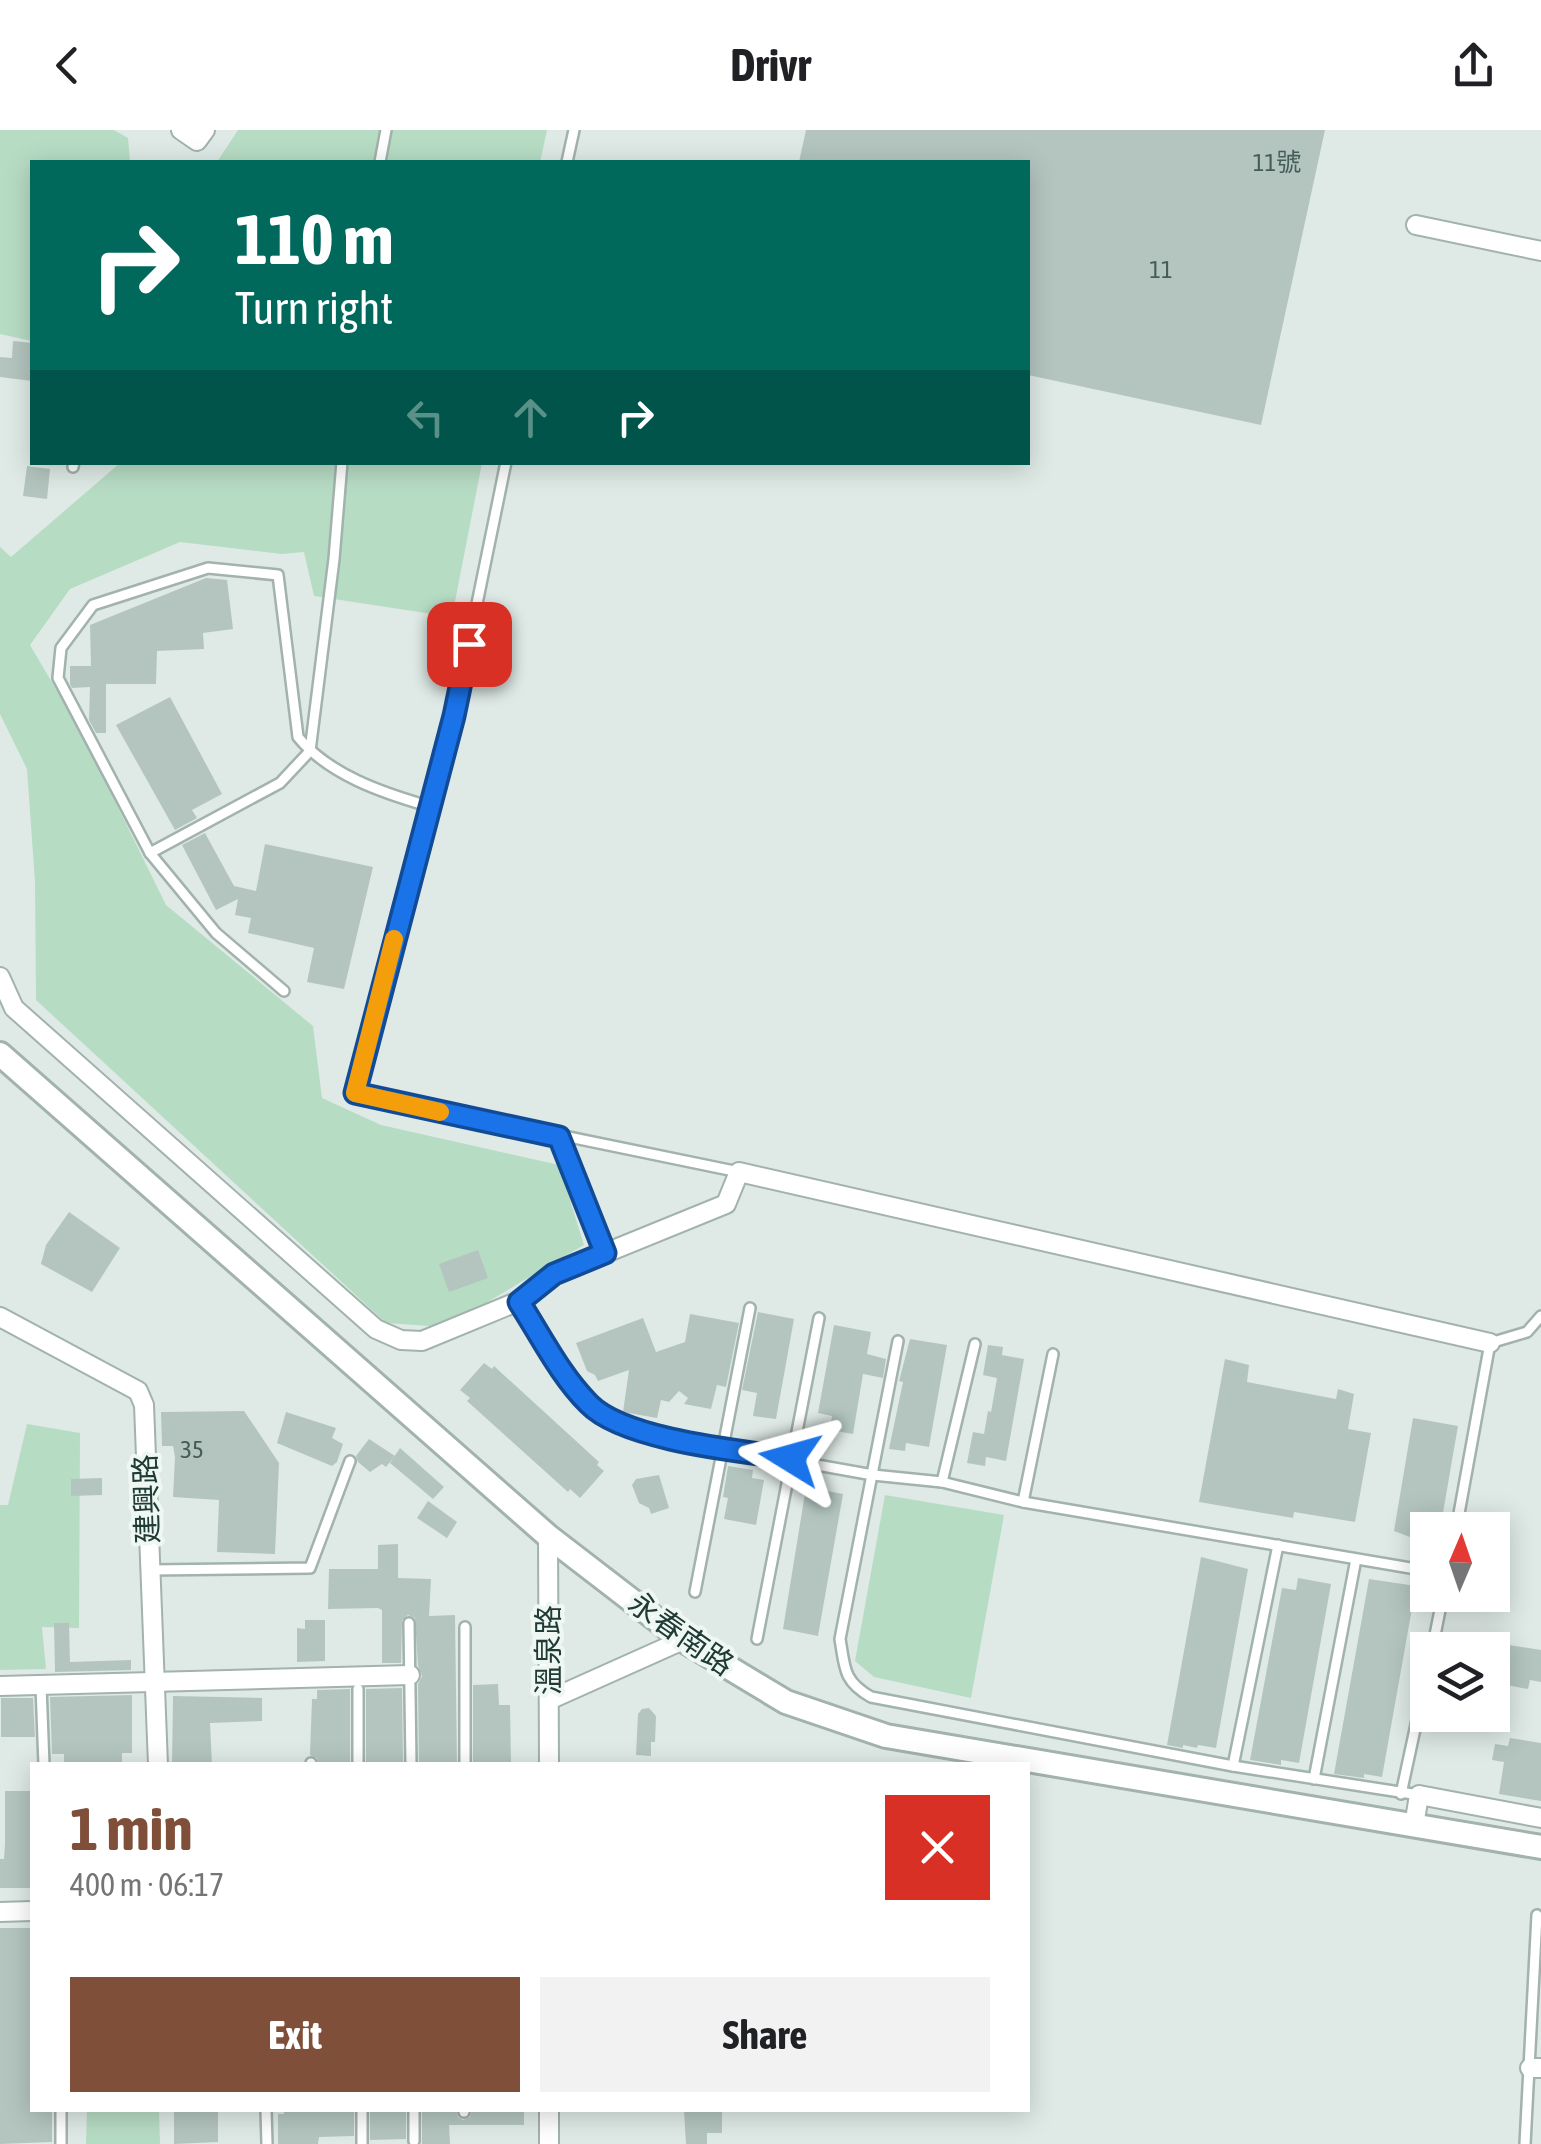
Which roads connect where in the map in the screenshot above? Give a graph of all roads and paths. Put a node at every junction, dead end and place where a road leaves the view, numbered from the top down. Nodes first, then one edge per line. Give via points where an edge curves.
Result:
1 (181, 130) edge
2 (205, 130) edge
3 (386, 130) edge
4 (574, 130) edge
5 (380, 160) edge
6 (568, 160) edge
7 (1416, 226) dead end
8 (1541, 251) edge
9 (342, 465) edge
10 (505, 465) edge
11 (310, 751) junction
12 (428, 806) junction
13 (150, 852) junction
14 (0, 978) edge
15 (284, 991) dead end
16 (0, 1054) edge
17 (559, 1137) junction
18 (739, 1172) junction
19 (605, 1253) junction
20 (519, 1302) junction
21 (750, 1308) dead end
22 (1541, 1316) edge
23 (0, 1317) edge
24 (819, 1318) dead end
25 (898, 1341) dead end
26 (1490, 1343) junction
27 (974, 1344) dead end
28 (1053, 1354) dead end
29 (722, 1448) junction
30 (790, 1458) junction
31 (350, 1461) dead end
32 (872, 1475) junction
33 (942, 1482) junction
34 (1023, 1502) junction
35 (1459, 1512) edge
36 (548, 1536) junction
37 (1278, 1545) junction
38 (1356, 1559) junction
39 (1410, 1567) edge
40 (150, 1570) junction
41 (695, 1592) dead end
42 (409, 1623) dead end
43 (465, 1626) dead end
44 (757, 1639) dead end
45 (682, 1640) junction
46 (410, 1676) junction
47 (156, 1680) junction
48 (0, 1686) edge
49 (41, 1686) junction
50 (358, 1689) dead end
51 (549, 1700) junction
52 (1419, 1732) edge
53 (44, 1762) edge
54 (158, 1762) edge
55 (358, 1762) edge
56 (410, 1762) edge
57 (465, 1762) edge
58 (549, 1762) edge
59 (1233, 1766) junction
60 (1314, 1780) junction
61 (1410, 1795) junction
62 (1541, 1818) edge
63 (1414, 1826) junction
64 (1541, 1847) edge
65 (30, 1911) edge
66 (0, 1912) edge
67 (1538, 1915) dead end
68 (1536, 2068) edge
69 (61, 2112) edge
70 (266, 2112) edge
71 (362, 2112) edge
72 (414, 2112) edge
73 (549, 2112) edge
74 (414, 2140) dead end
75 (362, 2143) edge
76 (61, 2144) edge
77 (267, 2144) edge
78 (549, 2144) edge
79 (1525, 2144) edge

1 - 2 street via 197,141
3 - 5 lane
4 - 6 lane
7 - 8 street
9 - 11 lane
10 - 12 lane via 454,716
11 - 12 lane via 377,792
11 - 13 lane via 280,783
11 - 13 lane via 298,737 278,575 208,568 93,606 61,648 58,678
12 - 17 lane via 355,1093
13 - 15 lane via 216,933
14 - 20 street via 14,1008 376,1330 422,1341
16 - 36 street, 永春南路
17 - 18 lane
17 - 19 lane
18 - 19 street via 726,1204
18 - 26 street
19 - 20 street via 554,1274
20 - 29 lane via 592,1408 631,1427
21 - 29 lane
22 - 26 lane via 1527,1332
23 - 40 street, 建興路 via 138,1391 144,1405
24 - 30 lane
25 - 32 lane
26 - 35 lane
27 - 33 lane
28 - 34 lane
29 - 30 lane
29 - 41 lane
30 - 32 lane
30 - 44 lane
31 - 40 lane via 310,1568
32 - 33 lane
32 - 59 lane via 840,1639 846,1675 858,1690
33 - 34 lane
34 - 37 lane
36 - 45 street, 永春南路
36 - 51 street, 溫泉路
37 - 38 lane
37 - 59 lane
38 - 39 lane
38 - 60 lane
40 - 47 street, 建興路
42 - 46 lane
43 - 57 lane
45 - 51 street
45 - 63 street, 永春南路 via 786,1702 886,1736
46 - 47 street
46 - 56 lane
47 - 49 street
47 - 54 street, 建興路
48 - 49 street
49 - 53 lane
50 - 55 lane
51 - 58 street, 溫泉路
52 - 61 lane
59 - 60 lane
60 - 61 lane
61 - 62 street
61 - 63 street
63 - 64 street, 永春南路
65 - 66 street
67 - 68 lane
68 - 79 lane
69 - 76 lane
70 - 77 lane
71 - 75 lane
72 - 74 lane
73 - 78 street

